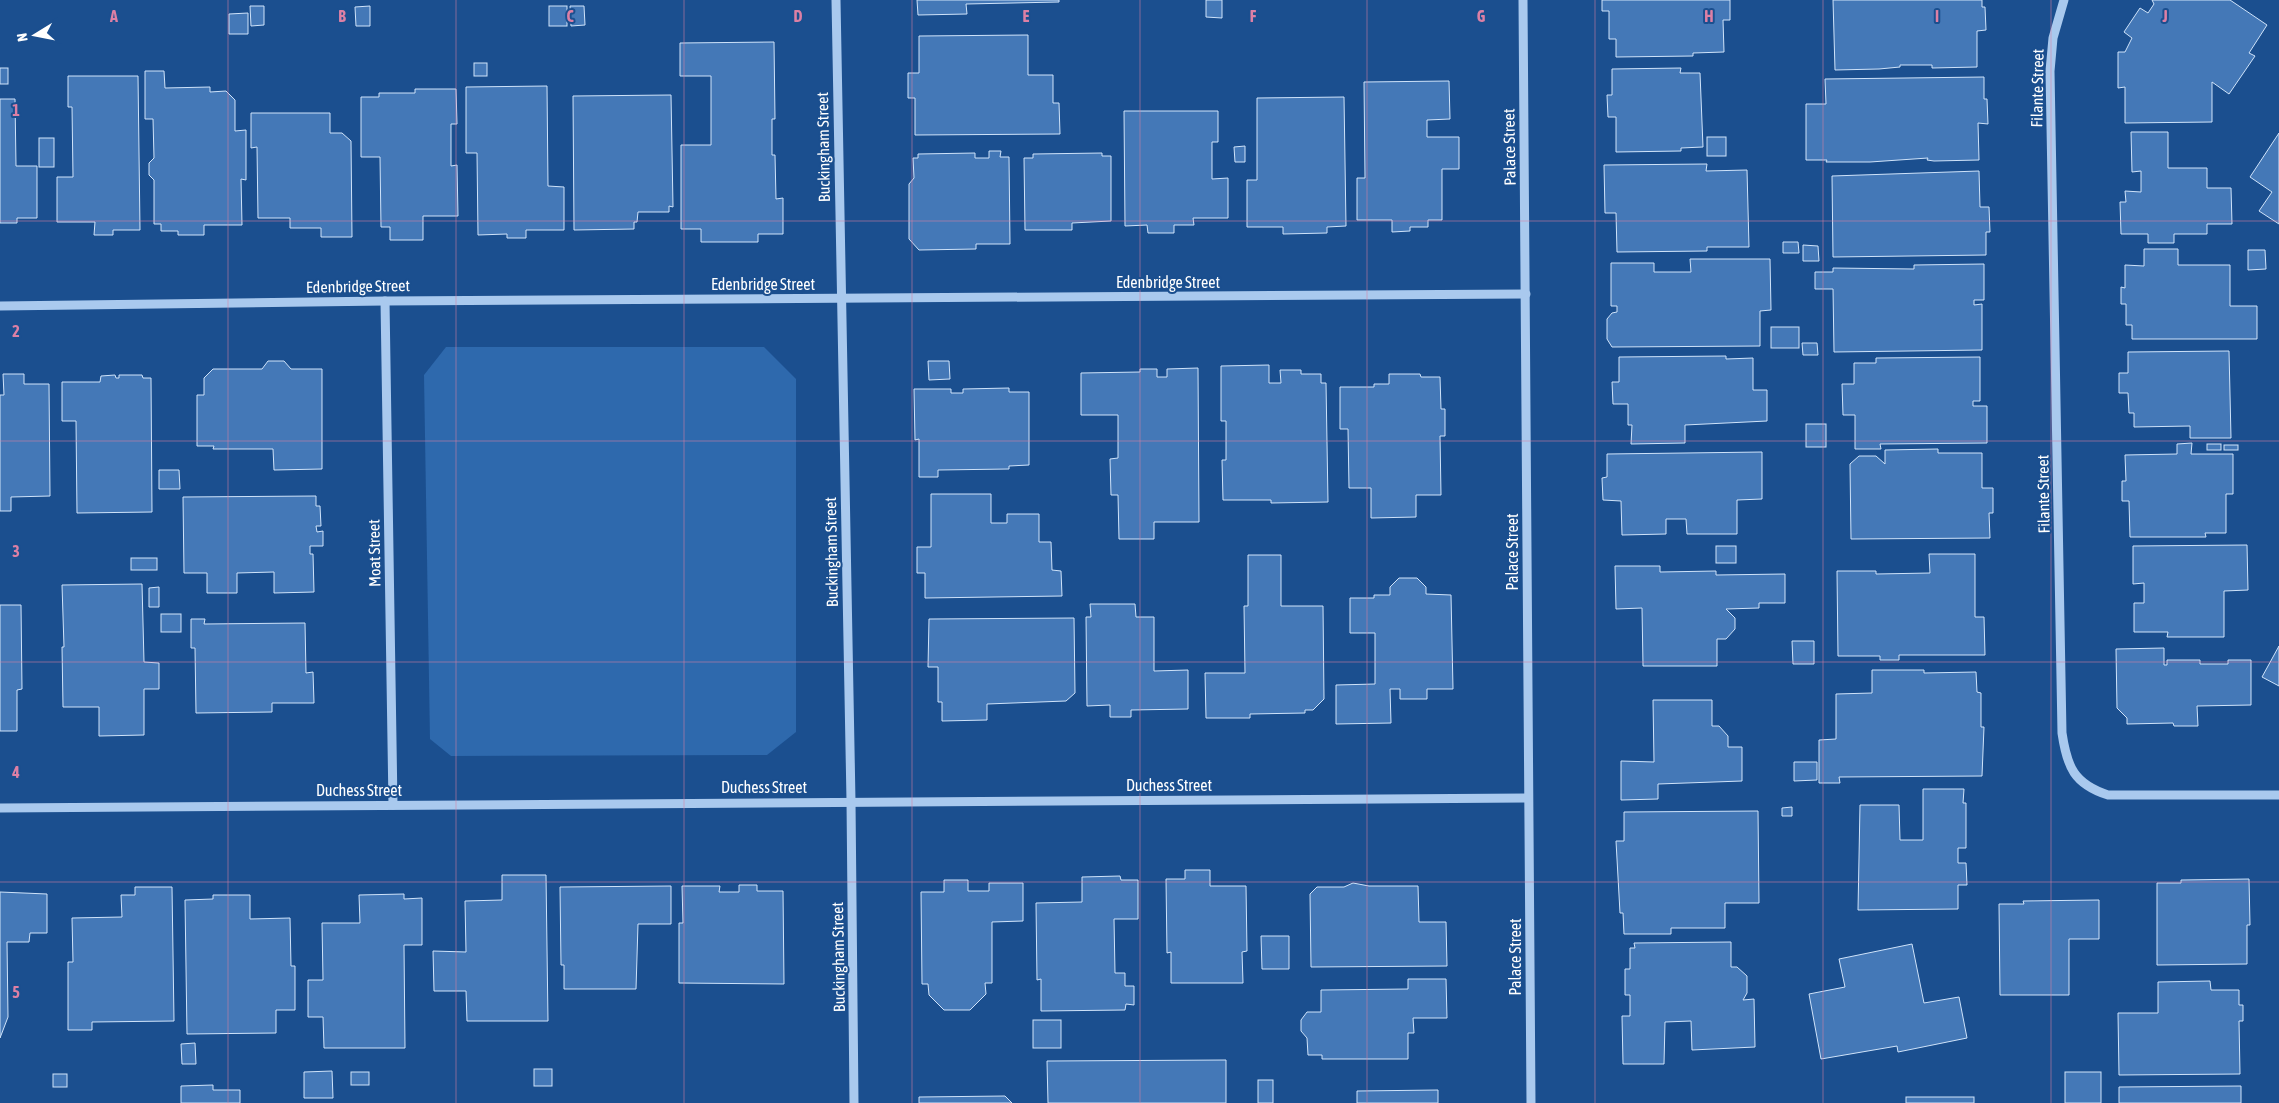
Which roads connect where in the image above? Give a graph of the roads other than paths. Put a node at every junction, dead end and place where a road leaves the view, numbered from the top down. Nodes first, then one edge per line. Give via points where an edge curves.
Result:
1 (836, 0) edge
2 (1523, 0) edge
3 (2064, 0) edge
4 (1526, 294) junction
5 (841, 298) junction
6 (385, 301) junction
7 (0, 306) edge
8 (2279, 795) edge
9 (1528, 798) junction
10 (851, 802) junction
11 (393, 805) junction
12 (0, 808) edge
13 (854, 1103) edge
14 (1531, 1103) edge

1 - 5 street, Buckingham Street
2 - 4 street, Palace Street
3 - 8 street, Filante Street via 2053,38 2050,71 2064,751 2068,765 2085,785 2108,795
4 - 5 street, Edenbridge Street
4 - 9 street, Palace Street
5 - 6 street, Edenbridge Street
5 - 10 street, Buckingham Street
6 - 7 street, Edenbridge Street
6 - 11 street, Moat Street
9 - 10 street, Duchess Street
9 - 14 street, Palace Street
10 - 11 street, Duchess Street
10 - 13 street, Buckingham Street
11 - 12 street, Duchess Street

